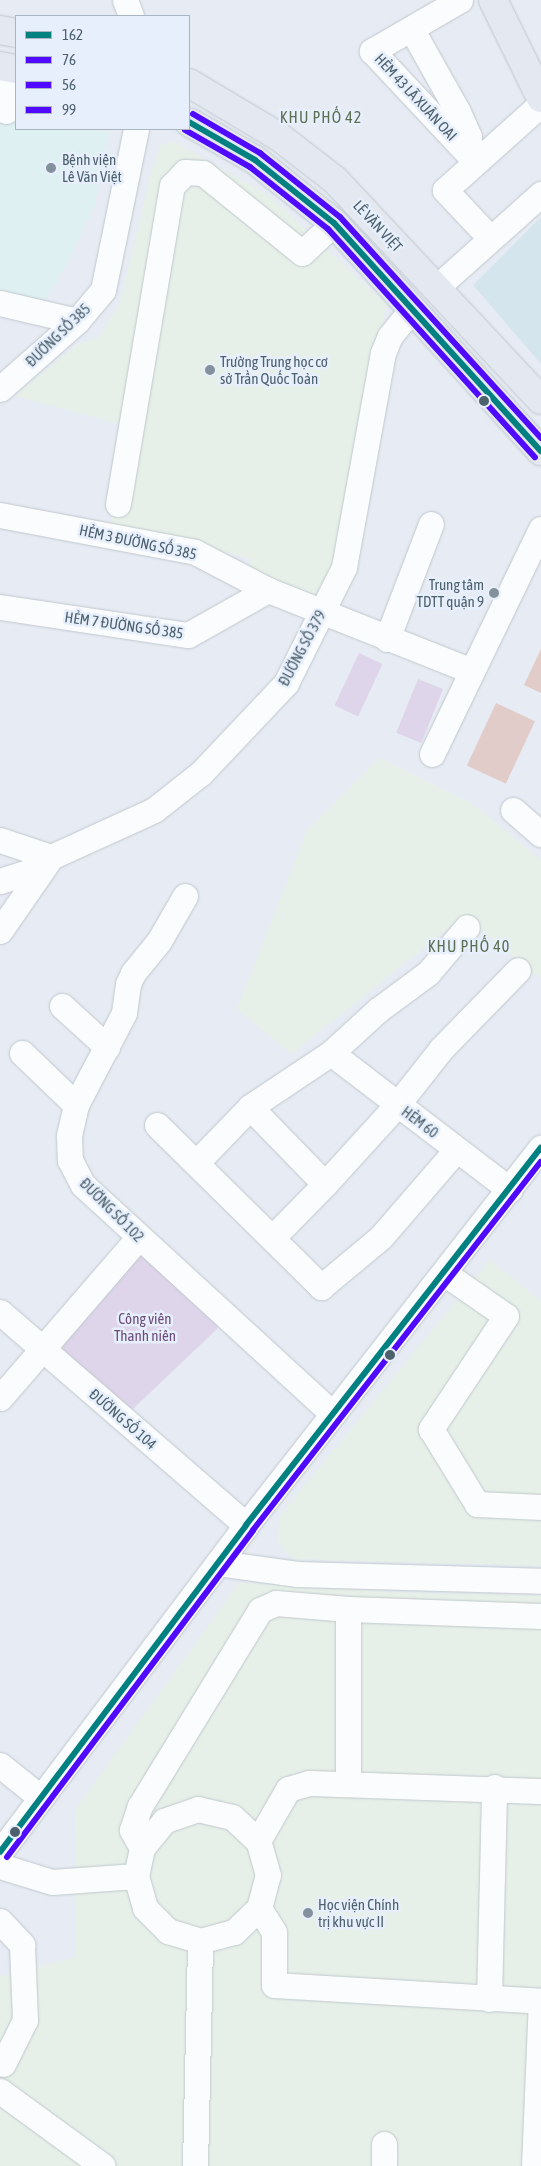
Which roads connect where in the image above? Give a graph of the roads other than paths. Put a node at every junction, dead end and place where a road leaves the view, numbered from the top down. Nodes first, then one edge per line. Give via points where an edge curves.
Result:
1 (125, 0) edge
2 (460, 0) edge
3 (493, 0) edge
4 (131, 15) edge
5 (0, 30) edge
6 (412, 30) junction
7 (15, 33) edge
8 (10, 68) edge
9 (190, 84) edge
10 (541, 98) edge
11 (541, 104) edge
12 (8, 111) edge
13 (190, 123) edge
14 (136, 130) edge
15 (471, 157) junction
16 (541, 194) edge
17 (334, 223) junction
18 (490, 238) junction
19 (437, 287) junction
20 (0, 303) edge
21 (414, 308) junction
22 (77, 321) junction
23 (0, 388) edge
24 (541, 400) edge
25 (541, 452) edge
26 (118, 504) dead end
27 (0, 515) edge
28 (431, 524) dead end
29 (541, 529) edge
30 (268, 590) junction
31 (0, 607) edge
32 (322, 611) junction
33 (387, 639) junction
34 (472, 670) junction
35 (432, 754) dead end
36 (513, 810) dead end
37 (541, 834) edge
38 (0, 840) edge
39 (48, 862) junction
40 (0, 881) edge
41 (185, 896) dead end
42 (467, 927) dead end
43 (0, 932) edge
44 (518, 970) dead end
45 (62, 1006) dead end
46 (107, 1047) junction
47 (331, 1053) junction
48 (22, 1054) dead end
49 (76, 1105) junction
50 (397, 1105) junction
51 (250, 1107) junction
52 (157, 1124) dead end
53 (541, 1148) edge
54 (456, 1150) junction
55 (196, 1163) junction
56 (325, 1184) junction
57 (510, 1190) junction
58 (139, 1237) junction
59 (273, 1237) junction
60 (444, 1273) junction
61 (0, 1312) edge
62 (43, 1351) junction
63 (0, 1398) edge
64 (333, 1414) junction
65 (541, 1507) edge
66 (246, 1526) junction
67 (218, 1563) junction
68 (541, 1581) edge
69 (348, 1609) junction
70 (541, 1616) edge
71 (0, 1765) edge
72 (348, 1784) junction
73 (494, 1787) junction
74 (541, 1790) edge
75 (40, 1797) junction
76 (258, 1841) junction
77 (142, 1848) junction
78 (0, 1852) edge
79 (0, 1866) edge
80 (136, 1876) junction
81 (259, 1908) junction
82 (0, 1920) edge
83 (200, 1940) junction
84 (489, 1999) junction
85 (3, 2064) dead end
86 (0, 2091) edge
87 (103, 2166) edge
88 (195, 2166) edge
89 (534, 2166) edge

1 - 4 street
2 - 6 street, HẺM 43 LÃ XUÂN OAI
3 - 10 main road
5 - 7 main road
6 - 15 street, HẺM 43 LÃ XUÂN OAI via 458,112 469,137
6 - 15 street, HẺM 43 LÃ XUÂN OAI via 372,52
8 - 12 street
9 - 19 main road, LÊ VĂN VIỆT via 278,136 335,180
11 - 15 street
13 - 17 main road, LÊ VĂN VIỆT via 256,160
14 - 22 street, ĐƯỜNG SỐ 385 via 102,290
15 - 18 street via 445,190
16 - 18 street
17 - 21 main road, LÊ VĂN VIỆT
17 - 26 street via 302,253 203,173 185,172 172,186
18 - 19 street
19 - 21 main road
19 - 24 main road, LÊ VĂN VIỆT
20 - 22 street
21 - 25 main road, LÊ VĂN VIỆT
21 - 32 street, ĐƯỜNG SỐ 379 via 390,336 383,353 344,567
22 - 23 street, ĐƯỜNG SỐ 385
27 - 30 street, HẺM 3 ĐƯỜNG SỐ 385 via 195,552
28 - 33 street
29 - 34 street
30 - 31 street, HẺM 7 ĐƯỜNG SỐ 385 via 188,635
30 - 32 street, HẺM 3 ĐƯỜNG SỐ 385
32 - 33 street, HẺM 3 ĐƯỜNG SỐ 385
32 - 39 street, ĐƯỜNG SỐ 379 via 286,684 201,773 154,810
33 - 34 street, HẺM 3 ĐƯỜNG SỐ 385
34 - 35 street
36 - 37 street
38 - 39 street
39 - 40 street, ĐƯỜNG SỐ 379
39 - 43 street
41 - 46 street, ĐƯỜNG SỐ 102 via 159,941 133,973 128,984 124,1014
42 - 47 street via 428,973 378,1010
44 - 50 street via 441,1049
45 - 46 street
46 - 49 street, ĐƯỜNG SỐ 102
47 - 50 street, HẺM 60
47 - 51 street
48 - 49 street
49 - 58 street, ĐƯỜNG SỐ 102 via 70,1136 70,1160 83,1185
50 - 54 street, HẺM 60
50 - 56 street
51 - 55 street
51 - 56 street
52 - 55 street
53 - 57 street
54 - 57 street, HẺM 60
54 - 59 street via 381,1237 321,1287
55 - 59 street
56 - 59 street
57 - 60 street
58 - 62 street
58 - 64 street, ĐƯỜNG SỐ 102
60 - 64 street
60 - 65 street via 506,1316 431,1429 477,1504
61 - 62 street, ĐƯỜNG SỐ 104
62 - 63 street
62 - 66 street, ĐƯỜNG SỐ 104
64 - 66 street
66 - 67 street
67 - 68 street via 297,1574
67 - 75 street
69 - 70 street
69 - 72 street
69 - 77 street via 276,1603 260,1610 140,1806 132,1830
71 - 75 street
72 - 73 street
72 - 76 street via 309,1783 288,1789
73 - 74 street
73 - 84 street
75 - 78 street
76 - 77 street via 232,1817 198,1809 164,1821
76 - 81 street via 268,1875
77 - 80 street
79 - 80 street via 52,1882
80 - 83 street via 145,1908 168,1931
81 - 83 street via 234,1932
81 - 84 street via 274,1932 274,1985
82 - 85 street via 22,1945 25,2020
83 - 88 street
84 - 89 street via 541,2001
86 - 87 street

